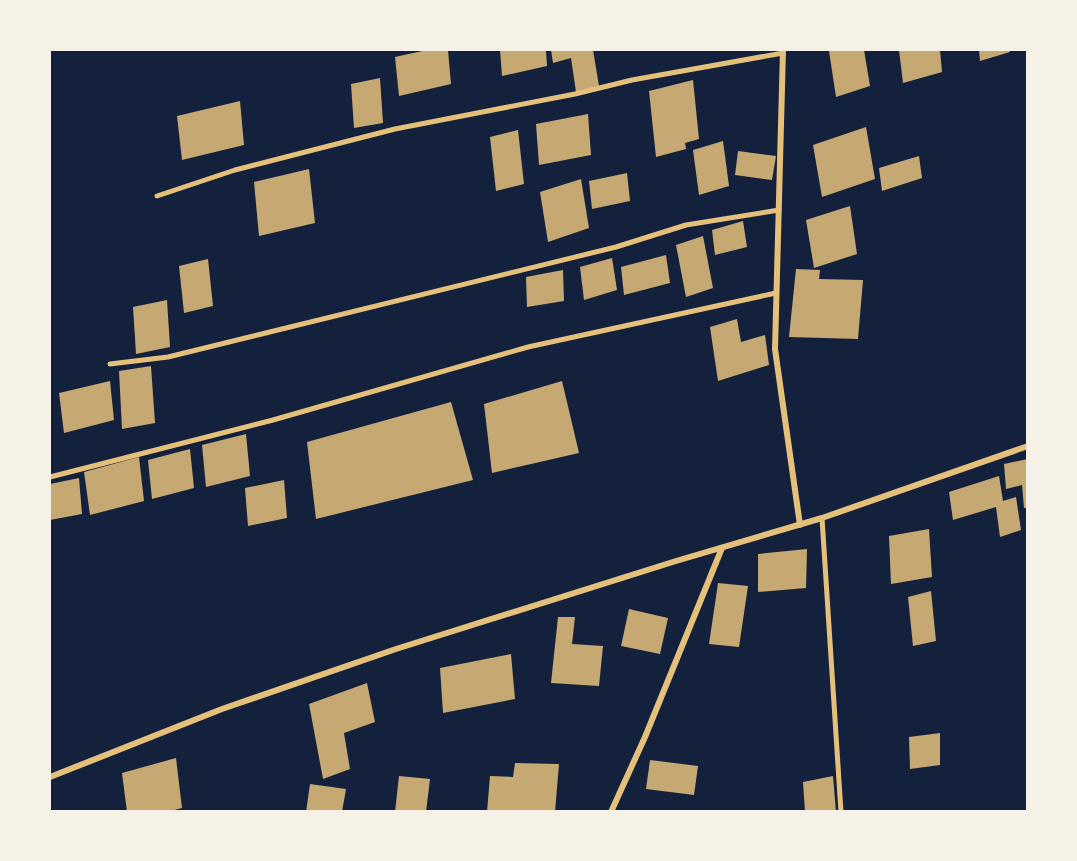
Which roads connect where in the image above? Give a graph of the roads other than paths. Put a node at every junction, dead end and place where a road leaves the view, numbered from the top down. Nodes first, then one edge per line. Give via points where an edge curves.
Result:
1 (783, 51) edge
2 (157, 196) dead end
3 (779, 210) junction
4 (776, 293) junction
5 (110, 364) dead end
6 (1028, 446) edge
7 (50, 477) edge
8 (822, 518) junction
9 (801, 525) junction
10 (722, 548) junction
11 (50, 777) edge
12 (611, 812) edge
13 (841, 812) edge

1 - 2 street via 395,129 235,170
1 - 3 street
3 - 4 street
3 - 5 street via 686,225 616,247 168,357
4 - 7 street via 528,347 273,420
4 - 9 street via 775,349
6 - 8 street
8 - 9 street
8 - 13 street
9 - 10 street
10 - 11 street via 396,649 222,709
10 - 12 street

